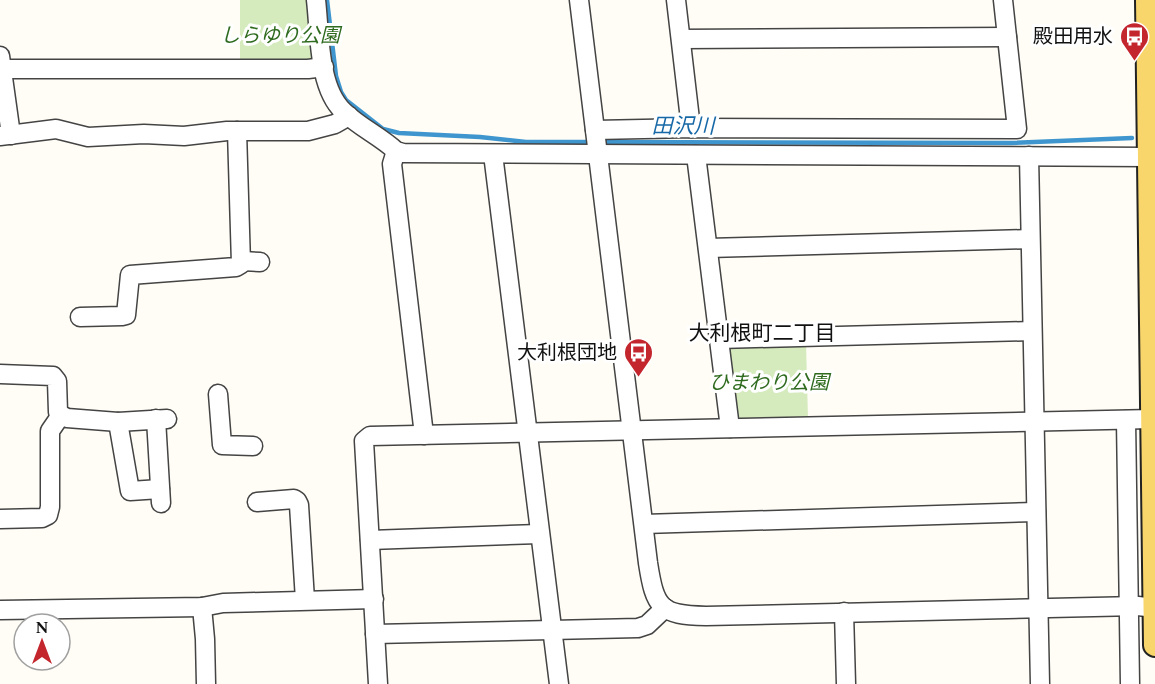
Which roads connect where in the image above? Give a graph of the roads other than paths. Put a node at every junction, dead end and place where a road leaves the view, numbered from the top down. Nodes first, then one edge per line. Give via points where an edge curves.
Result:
1 (316, 0) edge
2 (579, 0) edge
3 (676, 0) edge
4 (1003, 0) edge
5 (1147, 0) edge
6 (1008, 37) junction
7 (681, 39) junction
8 (1, 62) edge
9 (324, 68) junction
10 (349, 116) junction
11 (691, 128) junction
12 (857, 128) junction
13 (595, 129) junction
14 (237, 131) junction
15 (5, 135) edge
16 (1150, 150) edge
17 (396, 151) junction
18 (493, 154) junction
19 (597, 154) junction
20 (696, 154) junction
21 (856, 155) junction
22 (1029, 156) junction
23 (1030, 240) junction
24 (708, 248) junction
25 (242, 261) junction
26 (260, 262) dead end
27 (80, 317) dead end
28 (1032, 331) junction
29 (719, 339) junction
30 (0, 374) edge
31 (218, 394) dead end
32 (61, 415) junction
33 (1152, 419) junction
34 (1126, 420) junction
35 (118, 422) junction
36 (1036, 422) junction
37 (730, 428) junction
38 (632, 430) junction
39 (527, 433) junction
40 (424, 435) junction
41 (253, 446) dead end
42 (257, 502) dead end
43 (1036, 512) junction
44 (0, 519) edge
45 (645, 524) junction
46 (539, 534) junction
47 (370, 540) junction
48 (374, 599) junction
49 (305, 600) junction
50 (1129, 606) junction
51 (202, 607) junction
52 (664, 608) junction
53 (1039, 608) junction
54 (1154, 608) edge
55 (0, 610) edge
56 (844, 612) junction
57 (552, 630) junction
58 (375, 634) junction
59 (1155, 645) edge
60 (206, 684) edge
61 (378, 684) edge
62 (559, 684) edge
63 (846, 684) edge
64 (1040, 684) edge
65 (1130, 684) edge

1 - 9 street
2 - 13 street
3 - 7 street
4 - 6 street
5 - 16 main road
6 - 7 street
6 - 12 street via 1017,129
7 - 11 street
8 - 9 street
8 - 15 street
9 - 10 street via 332,97
10 - 14 street via 308,131
10 - 17 street
11 - 12 street
11 - 13 street
12 - 21 street
13 - 19 street
14 - 15 street via 88,137 56,129
14 - 25 street
16 - 22 street
16 - 33 main road
17 - 18 street
17 - 40 street via 392,164
18 - 19 street
18 - 39 street
19 - 20 street
19 - 38 street
20 - 21 street
20 - 24 street
21 - 22 street
22 - 23 street
23 - 24 street
23 - 28 street
24 - 29 street
25 - 26 street
25 - 27 street via 236,267 130,275 126,315
28 - 29 street
28 - 36 street
29 - 37 street
30 - 32 street via 53,376
31 - 41 street via 222,444
32 - 35 street
32 - 44 street via 50,431 48,515
33 - 34 street
33 - 54 main road
34 - 36 street
34 - 50 street
35 - 35 street via 162,419 160,496 130,491
36 - 37 street
36 - 43 street
37 - 38 street
38 - 39 street
38 - 45 street
39 - 40 street
39 - 46 street
40 - 47 street via 370,436 364,441
42 - 49 street via 294,499 299,505
43 - 45 street
43 - 53 street
45 - 52 street via 651,585
46 - 47 street
46 - 57 street
47 - 48 street
48 - 49 street
48 - 58 street
49 - 51 street
50 - 53 street
50 - 54 street
50 - 65 street
51 - 55 street
51 - 60 street
52 - 56 street via 687,615
52 - 57 street via 638,628
53 - 56 street
53 - 64 street
54 - 59 main road
56 - 63 street
57 - 58 street
57 - 62 street
58 - 61 street

